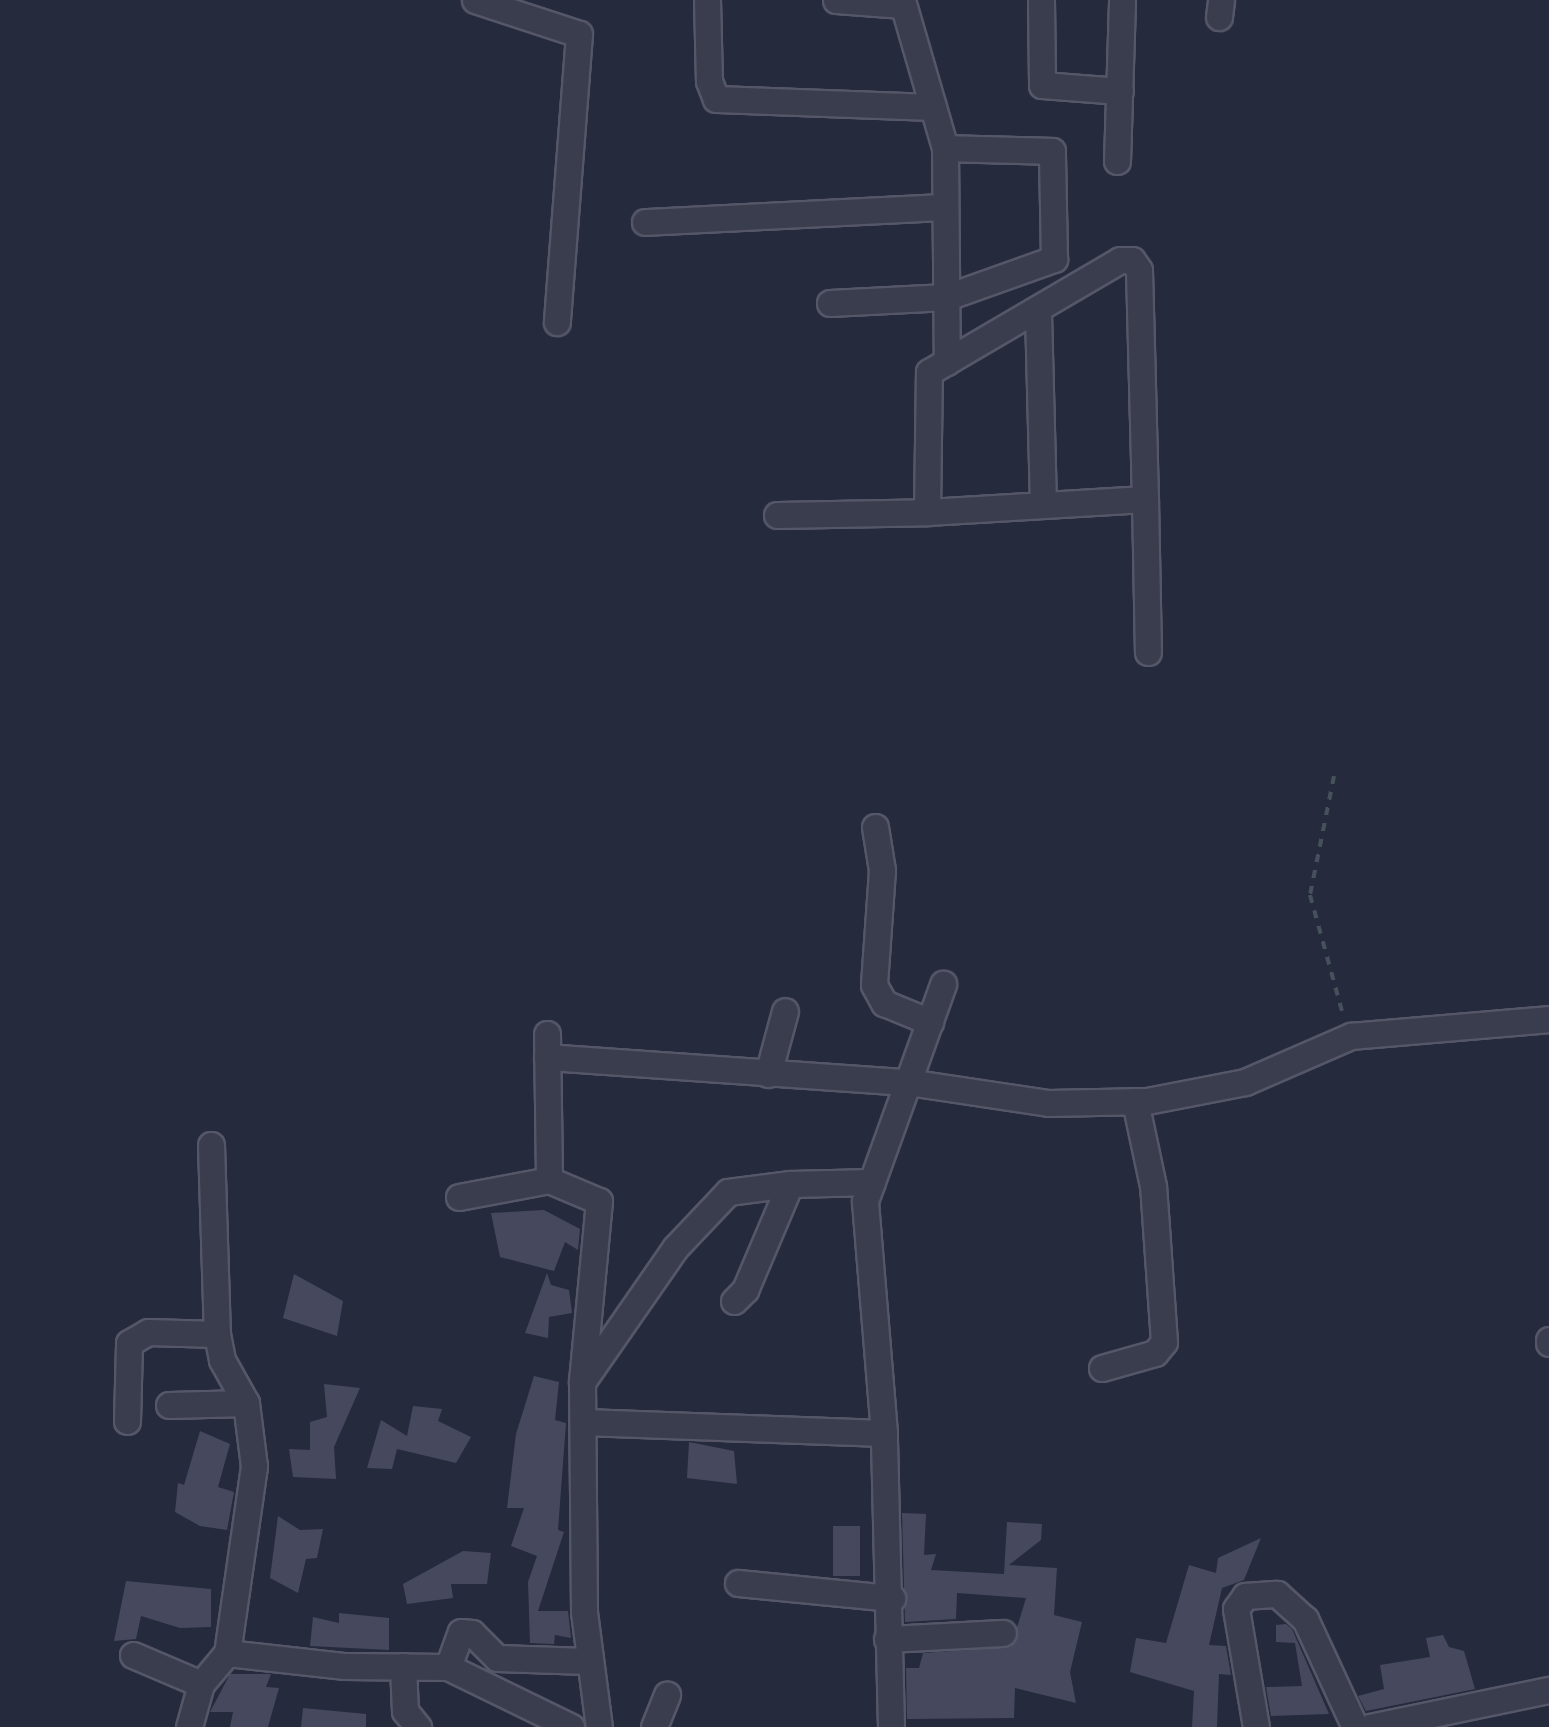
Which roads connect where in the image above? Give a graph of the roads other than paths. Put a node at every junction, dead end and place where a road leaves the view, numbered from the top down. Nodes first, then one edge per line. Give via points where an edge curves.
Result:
1 (476, 0) edge
2 (707, 0) edge
3 (836, 0) edge
4 (1041, 0) edge
5 (1122, 0) edge
6 (902, 3) edge
7 (1120, 90) junction
8 (933, 108) junction
9 (945, 148) junction
10 (1118, 161) dead end
11 (945, 207) junction
12 (645, 222) dead end
13 (946, 297) junction
14 (830, 303) dead end
15 (1038, 312) junction
16 (557, 322) dead end
17 (947, 362) junction
18 (1145, 498) junction
19 (1043, 505) junction
20 (927, 512) junction
21 (777, 515) dead end
22 (1148, 652) dead end
23 (876, 827) dead end
24 (944, 984) dead end
25 (786, 1011) dead end
26 (1549, 1020) edge
27 (930, 1022) junction
28 (768, 1074) junction
29 (908, 1082) junction
30 (1136, 1101) junction
31 (211, 1146) dead end
32 (549, 1180) junction
33 (872, 1182) junction
34 (790, 1184) junction
35 (459, 1197) dead end
36 (734, 1301) dead end
37 (217, 1334) junction
38 (1102, 1368) dead end
39 (582, 1382) junction
40 (246, 1403) junction
41 (169, 1406) dead end
42 (126, 1422) dead end
43 (583, 1422) junction
44 (884, 1432) junction
45 (738, 1582) dead end
46 (892, 1598) junction
47 (1003, 1634) dead end
48 (887, 1639) junction
49 (227, 1653) junction
50 (133, 1655) dead end
51 (588, 1661) junction
52 (403, 1666) junction
53 (448, 1666) junction
54 (201, 1684) junction
55 (1549, 1690) edge
56 (667, 1694) dead end
57 (1444, 1718) edge
58 (189, 1727) edge
59 (418, 1727) edge
60 (571, 1727) edge
61 (599, 1727) edge
62 (654, 1727) edge
63 (891, 1727) edge
64 (1256, 1727) edge
65 (1354, 1727) edge
66 (1370, 1727) edge

1 - 16 street via 579,34
2 - 8 street via 709,81 716,99
3 - 6 street
4 - 7 street via 1042,85
5 - 7 street
6 - 8 street
7 - 10 street
8 - 9 street
9 - 11 street
9 - 13 street via 1052,150 1056,246 1054,259 1039,266
11 - 12 street
11 - 13 street
13 - 14 street
13 - 17 street
15 - 17 street
15 - 18 street via 1120,260 1132,260 1139,270
15 - 19 street
17 - 20 street via 926,382
18 - 19 street
18 - 22 street
19 - 20 street
20 - 21 street
23 - 27 street via 882,870 874,985 884,1002
24 - 27 street
25 - 28 street
26 - 30 street via 1351,1036 1245,1082
27 - 29 street
28 - 29 street
28 - 32 street via 547,1046
29 - 30 street via 1021,1101
29 - 33 street
30 - 38 street via 1153,1186 1164,1342 1154,1353
31 - 37 street
32 - 35 street
32 - 39 street via 599,1201
33 - 34 street
33 - 44 street via 865,1200
34 - 36 street via 745,1290
34 - 39 street via 728,1192 676,1248
37 - 40 street via 222,1360
37 - 42 street via 136,1336 129,1344
39 - 43 street
40 - 41 street
40 - 49 street via 254,1466
43 - 44 street
43 - 51 street
44 - 46 street
45 - 46 street
46 - 48 street
47 - 48 street
48 - 63 street
49 - 52 street
49 - 54 street
50 - 54 street
51 - 53 street via 497,1658 467,1632 458,1634
51 - 61 street
52 - 53 street
52 - 59 street via 405,1711
53 - 60 street
54 - 58 street
55 - 57 street
56 - 62 street
57 - 66 street
64 - 65 street via 1236,1609 1245,1596 1277,1594 1306,1620

